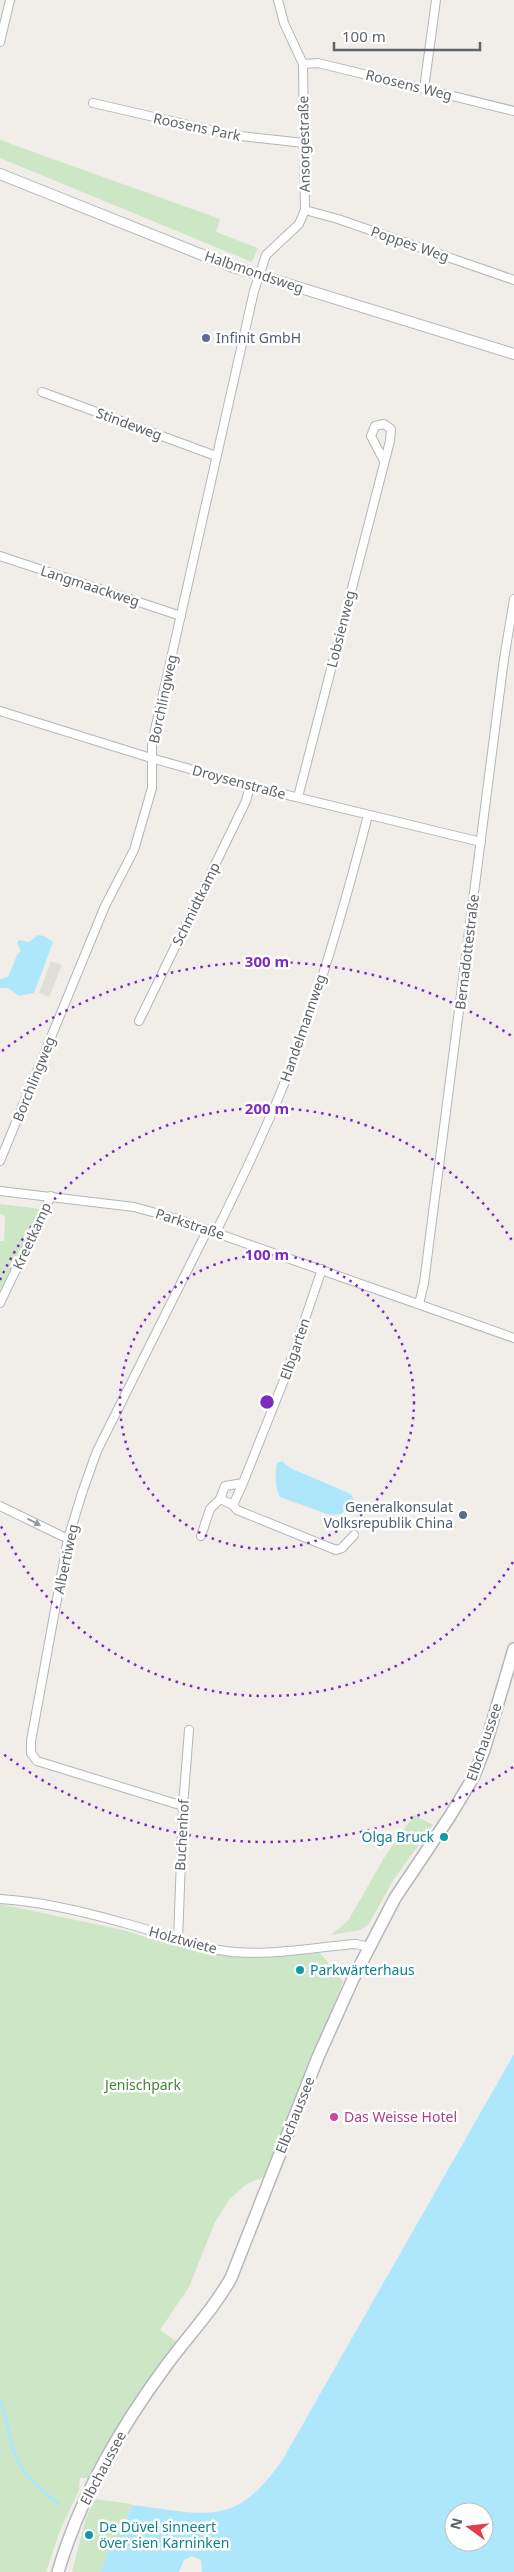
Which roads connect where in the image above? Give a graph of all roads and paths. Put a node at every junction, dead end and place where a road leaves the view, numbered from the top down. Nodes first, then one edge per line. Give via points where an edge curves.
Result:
1 (10, 0) edge
2 (278, 0) edge
3 (436, 0) edge
4 (0, 42) edge
5 (303, 64) junction
6 (424, 89) junction
7 (92, 102) dead end
8 (514, 111) edge
9 (304, 143) junction
10 (0, 174) edge
11 (305, 210) junction
12 (258, 275) junction
13 (514, 280) edge
14 (514, 354) edge
15 (42, 392) dead end
16 (216, 456) junction
17 (384, 461) dead end
18 (0, 556) edge
19 (514, 599) edge
20 (181, 616) junction
21 (0, 711) edge
22 (152, 758) junction
23 (250, 786) junction
24 (298, 797) junction
25 (368, 815) junction
26 (482, 842) junction
27 (139, 1021) dead end
28 (0, 1161) edge
29 (0, 1191) edge
30 (51, 1196) junction
31 (208, 1229) junction
32 (216, 1232) junction
33 (322, 1269) junction
34 (0, 1303) edge
35 (419, 1304) junction
36 (514, 1338) edge
37 (242, 1484) junction
38 (220, 1499) junction
39 (233, 1504) junction
40 (0, 1506) edge
41 (354, 1534) dead end
42 (201, 1536) dead end
43 (68, 1539) junction
44 (514, 1649) edge
45 (189, 1730) dead end
46 (183, 1806) junction
47 (0, 1899) edge
48 (178, 1940) junction
49 (369, 1948) junction
50 (58, 2572) edge

1 - 4 street
2 - 5 street, Ansorgestraße via 284,23
3 - 6 street
5 - 6 street, Roosens Weg via 318,63
5 - 9 street, Ansorgestraße
6 - 8 street, Roosens Weg
7 - 9 street, Roosens Park via 232,135
9 - 11 street, Ansorgestraße
10 - 12 street, Halbmondsweg
11 - 12 street, Ansorgestraße via 300,224 266,255
11 - 13 street, Poppes Weg
12 - 14 street, Halbmondsweg
12 - 16 street, Borchlingweg
15 - 16 street, Stindeweg
16 - 20 street, Borchlingweg
17 - 24 street, Lobsienweg
18 - 20 street, Langmaackweg
19 - 26 street, Bernadottestraße
20 - 22 street, Borchlingweg via 152,743
21 - 22 street, Droysenstraße
22 - 23 street, Droysenstraße
22 - 28 street, Borchlingweg via 152,788 134,850 104,906
23 - 24 street, Droysenstraße
23 - 27 street, Schmidtkamp via 246,801
24 - 25 street, Droysenstraße
25 - 26 street, Droysenstraße
25 - 32 street, Handelmannweg via 302,1036 255,1151
26 - 35 street, Bernadottestraße
29 - 30 street, Parkstraße
30 - 31 street, Parkstraße via 134,1207
30 - 34 street, Kreetkamp
31 - 32 street, Parkstraße
31 - 43 street, Albertiweg via 97,1451
32 - 33 street, Parkstraße
33 - 35 street, Parkstraße
33 - 37 street, Elbgarten via 286,1375
35 - 36 street, Parkstraße
37 - 38 street via 225,1486
37 - 39 street, Elbgarten
38 - 39 street
38 - 42 street via 210,1509
39 - 41 street via 237,1510 336,1550
40 -> 43 street
43 - 46 street, Albertiweg via 31,1753 37,1761
44 - 49 main road, Elbchaussee via 473,1778 395,1898
45 - 46 street, Buchenhof
46 - 48 street, Buchenhof
47 - 48 street, Holztwiete via 124,1922
48 - 49 street, Holztwiete via 231,1951 260,1952 356,1944
49 - 50 main road, Elbchaussee via 318,2057 231,2278 131,2416 81,2509

